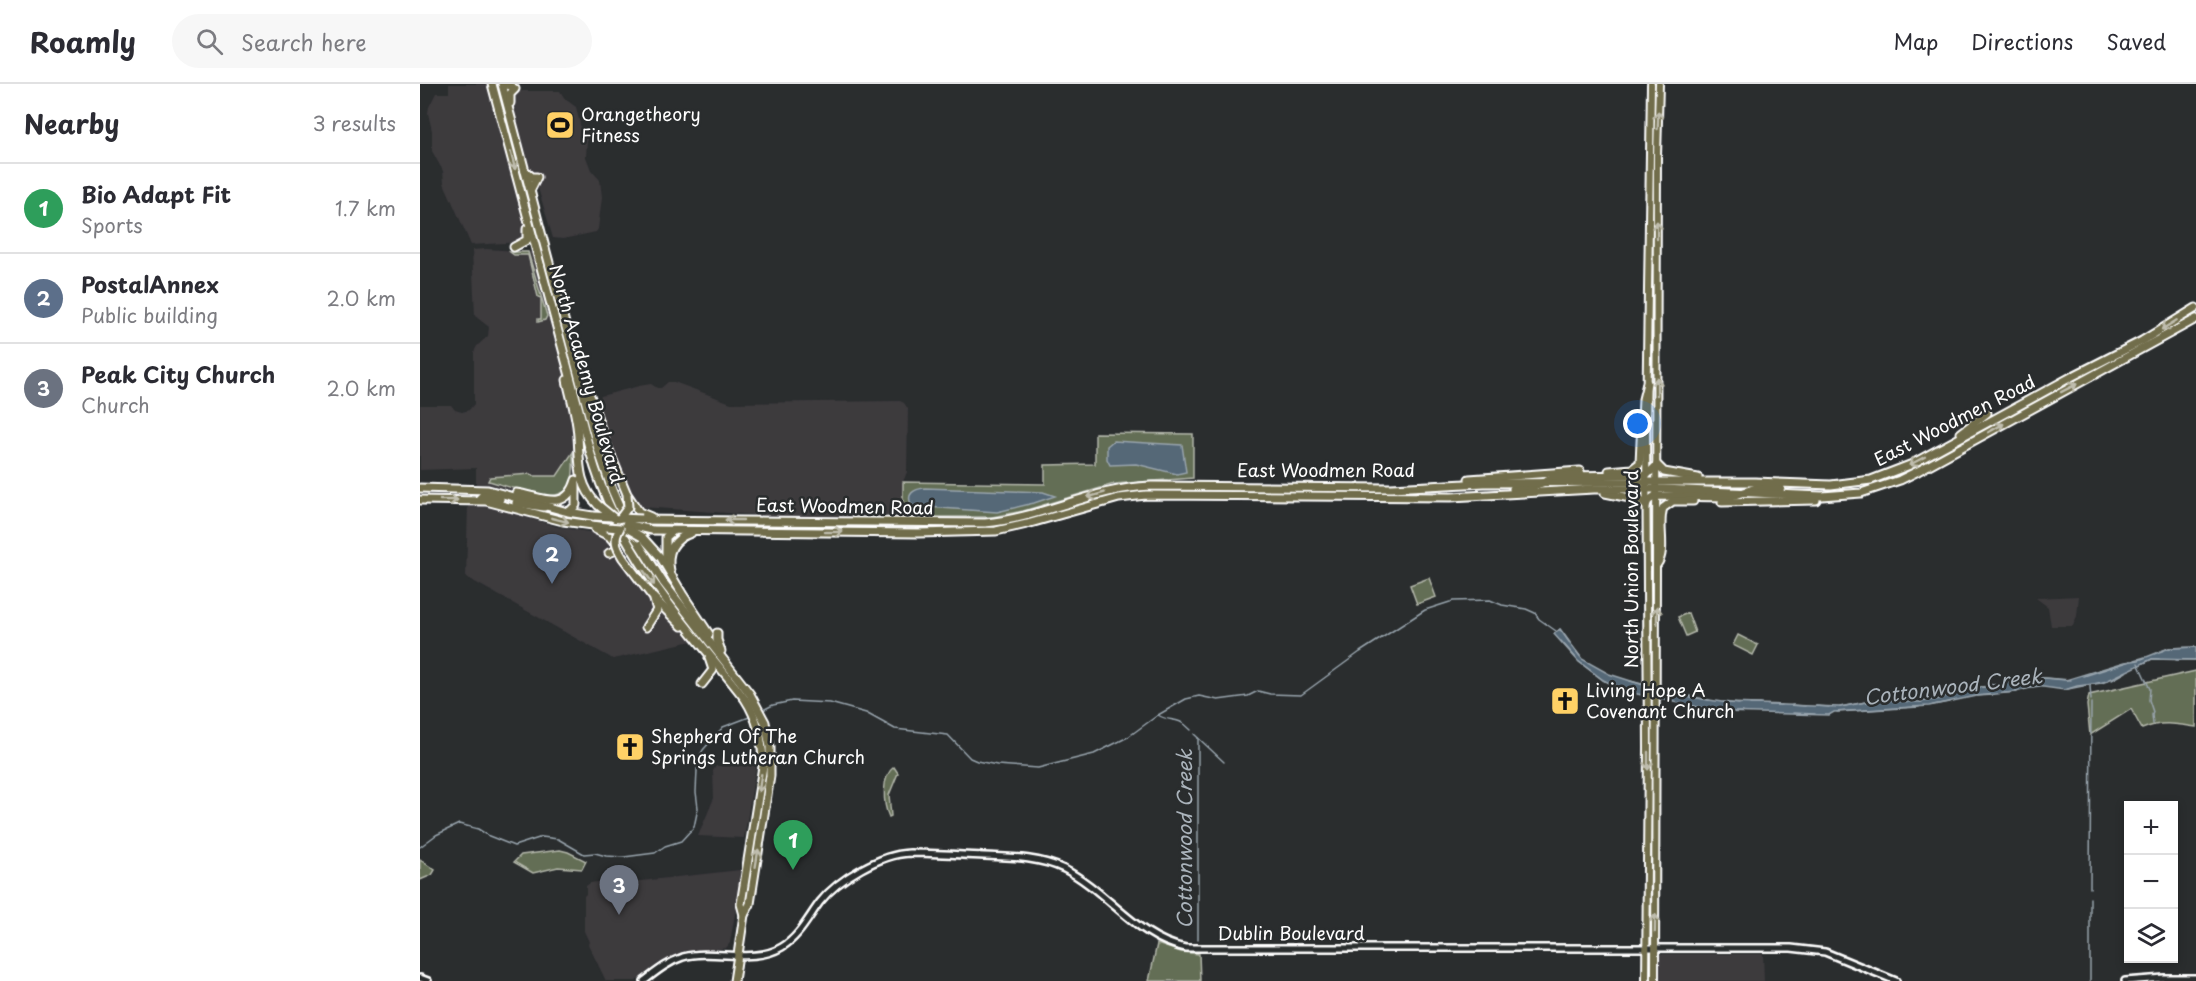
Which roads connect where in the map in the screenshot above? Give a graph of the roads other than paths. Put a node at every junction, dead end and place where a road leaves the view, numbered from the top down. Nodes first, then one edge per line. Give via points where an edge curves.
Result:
1 (492, 84) edge
2 (505, 84) edge
3 (1651, 84) edge
4 (1659, 84) edge
5 (508, 107) junction
6 (504, 128) junction
7 (516, 136) junction
8 (522, 197) junction
9 (514, 247) dead end
10 (2196, 308) edge
11 (2196, 319) edge
12 (568, 332) junction
13 (563, 348) junction
14 (1647, 383) junction
15 (2023, 403) junction
16 (1987, 413) dead end
17 (2005, 413) junction
18 (2018, 416) junction
19 (1948, 444) junction
20 (578, 445) junction
21 (1657, 465) junction
22 (576, 480) junction
23 (1542, 482) junction
24 (1646, 482) junction
25 (1741, 482) junction
26 (1474, 483) junction
27 (1859, 483) junction
28 (1196, 485) junction
29 (1442, 485) junction
30 (1284, 486) junction
31 (420, 488) edge
32 (468, 489) junction
33 (1657, 489) junction
34 (494, 491) junction
35 (1564, 491) junction
36 (1744, 492) junction
37 (627, 494) junction
38 (1292, 495) junction
39 (1842, 495) junction
40 (1386, 496) junction
41 (1436, 497) junction
42 (1119, 498) junction
43 (420, 500) edge
44 (478, 500) junction
45 (1646, 506) junction
46 (553, 508) junction
47 (568, 512) junction
48 (659, 519) junction
49 (581, 524) junction
50 (617, 524) junction
51 (652, 530) junction
52 (673, 531) junction
53 (698, 531) junction
54 (643, 533) junction
55 (613, 548) junction
56 (632, 551) junction
57 (623, 554) junction
58 (1657, 564) junction
59 (669, 566) junction
60 (672, 576) junction
61 (651, 595) junction
62 (646, 627) dead end
63 (717, 633) dead end
64 (699, 641) junction
65 (723, 656) junction
66 (702, 684) dead end
67 (747, 696) junction
68 (1646, 947) junction
69 (1655, 947) junction
70 (738, 955) junction
71 (420, 978) edge
72 (2196, 978) edge
73 (428, 981) edge
74 (644, 981) edge
75 (734, 981) edge
76 (1646, 981) edge
77 (1655, 981) edge
78 (1896, 981) edge
79 (2125, 981) edge

1 - 6 highway, North Academy Boulevard
2 - 5 highway
2 - 5 highway via 515,89
3 - 14 main road, North Union Boulevard
21 -> 4 main road, North Union Boulevard
5 - 7 highway
6 - 7 highway
6 -> 8 highway, North Academy Boulevard
7 - 12 highway, North Academy Boulevard via 525,171 537,177 531,190
8 - 9 highway via 528,237
8 - 13 highway, North Academy Boulevard
10 -> 15 highway, East Woodmen Road
18 -> 11 highway, East Woodmen Road
12 - 37 highway
12 - 65 highway, North Academy Boulevard via 598,449 622,514 651,565
13 - 20 highway
13 - 56 highway, North Academy Boulevard via 596,472
14 - 24 main road, North Union Boulevard
14 - 29 highway via 1642,455 1634,468 1463,479
15 - 17 highway, East Woodmen Road
15 - 18 highway
16 - 19 highway
17 - 18 highway
17 - 19 highway, East Woodmen Road
39 -> 18 highway, East Woodmen Road via 1900,480
19 -> 27 highway, East Woodmen Road via 1904,468
20 - 22 highway
20 - 50 highway, bridge via 581,480 586,491
21 - 24 highway
21 - 25 highway via 1663,471 1688,477
21 - 33 main road, North Union Boulevard
22 - 34 highway via 570,494 559,500
22 - 47 highway via 576,505
23 - 24 highway, East Woodmen Road
23 - 26 highway, East Woodmen Road
23 - 41 highway via 1527,488
24 - 33 highway, East Woodmen Road
24 - 35 highway, East Woodmen Road
24 - 45 main road, North Union Boulevard
25 - 27 highway, East Woodmen Road via 1823,486
25 - 33 highway, East Woodmen Road
26 - 29 highway, East Woodmen Road
26 - 40 highway
27 - 36 highway via 1839,490 1762,487
28 - 30 highway, East Woodmen Road
28 - 38 highway via 1204,490
28 - 42 highway via 1188,490 1131,492
28 -> 48 highway, East Woodmen Road via 1118,489 1012,519 979,524
29 - 30 highway, East Woodmen Road
30 - 40 highway via 1379,492
31 - 32 highway, East Woodmen Road
32 - 34 highway, East Woodmen Road
32 - 44 highway via 477,494
33 - 36 highway via 1726,498
33 - 45 highway
33 - 58 main road, North Union Boulevard
34 - 46 highway, East Woodmen Road
35 - 41 highway, East Woodmen Road
35 - 45 highway via 1618,495
36 - 39 highway, East Woodmen Road
37 - 48 highway via 639,512
37 - 50 highway, bridge via 626,510
38 - 40 highway, East Woodmen Road
38 - 42 highway, East Woodmen Road
39 - 58 highway via 1808,501 1670,502 1661,512 1661,557
40 - 41 highway, East Woodmen Road
53 -> 42 highway, East Woodmen Road via 996,531
43 -> 44 highway, East Woodmen Road
44 - 46 highway via 483,495
44 -> 49 highway, East Woodmen Road
45 -> 68 main road, North Union Boulevard
46 - 47 highway, East Woodmen Road
47 - 50 highway, East Woodmen Road, bridge
48 - 50 highway, East Woodmen Road, bridge
49 - 50 highway, East Woodmen Road
49 - 55 highway via 601,531
50 - 51 highway, bridge
50 - 54 highway, bridge
50 - 55 highway, bridge
51 - 52 highway, East Woodmen Road
51 - 54 highway, East Woodmen Road
52 - 53 highway, East Woodmen Road
52 - 59 highway via 666,537
53 - 59 highway via 675,542
54 - 60 highway
55 - 57 highway, bridge
56 - 57 highway
56 -> 64 highway, North Academy Boulevard
57 - 61 highway
69 -> 58 main road, North Union Boulevard
59 - 60 highway
60 - 65 highway
61 - 62 highway via 657,608
61 - 64 highway
63 - 65 highway
64 - 66 highway via 713,669
64 - 67 highway, North Academy Boulevard
65 - 67 highway, North Academy Boulevard
67 - 70 highway, North Academy Boulevard via 759,708 771,755 750,904 744,915
68 - 69 main road, Dublin Boulevard
68 - 70 main road, Dublin Boulevard via 1186,948 1152,935 1080,879 1050,863 1023,858 910,853 877,861 837,887 781,948 759,955
68 - 76 main road, North Union Boulevard
69 - 77 main road, North Union Boulevard
69 - 78 main road, Dublin Boulevard via 1811,949
70 - 74 main road, Dublin Boulevard via 684,957
70 - 75 highway, North Academy Boulevard
71 - 73 main road
72 - 79 main road

